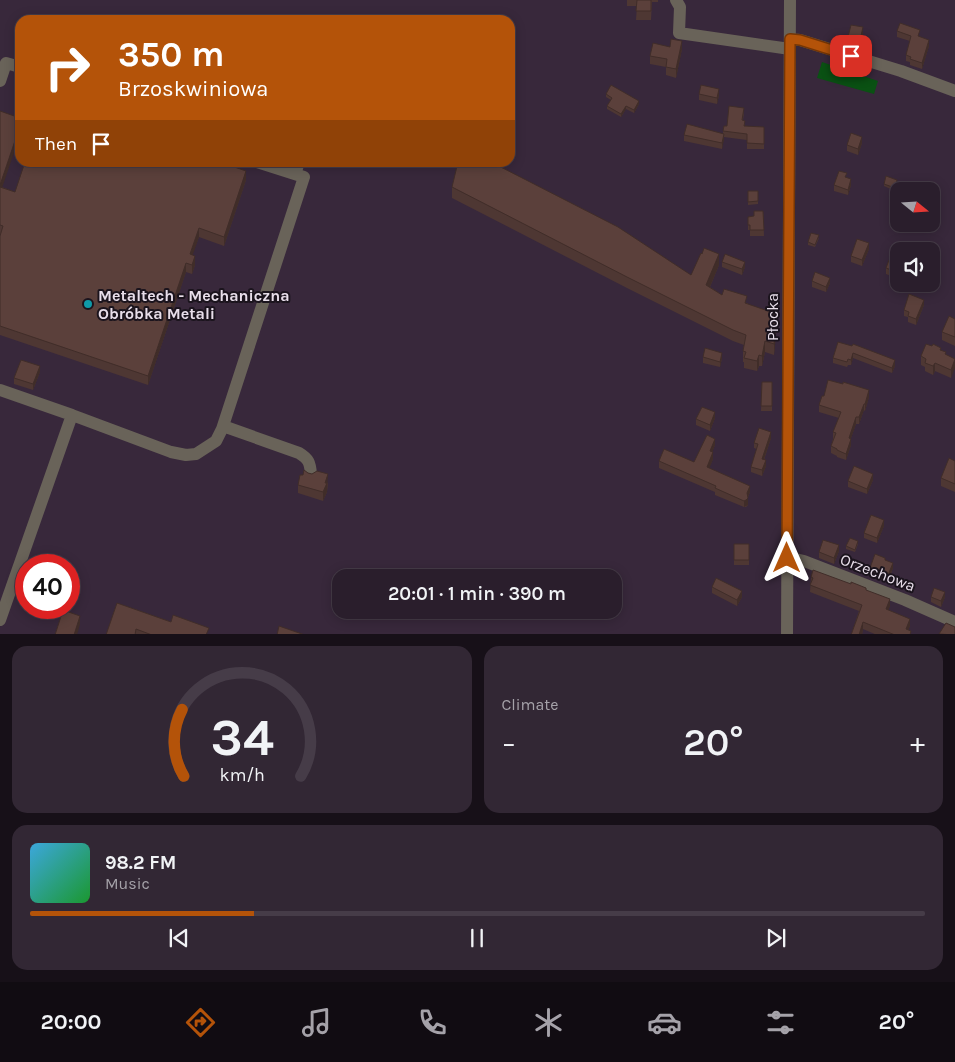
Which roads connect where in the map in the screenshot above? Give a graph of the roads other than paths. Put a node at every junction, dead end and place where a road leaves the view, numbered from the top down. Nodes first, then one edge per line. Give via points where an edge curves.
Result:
1 (676, 0) edge
2 (790, 0) edge
3 (790, 44) junction
4 (15, 66) edge
5 (0, 80) edge
6 (955, 91) edge
7 (297, 168) edge
8 (0, 390) edge
9 (72, 415) junction
10 (223, 426) junction
11 (311, 474) edge
12 (787, 558) junction
13 (0, 620) edge
14 (955, 622) edge
15 (787, 634) edge

1 - 3 street via 680,6 678,38
2 - 3 street, Płocka
3 - 6 street via 800,40
3 - 12 street, Płocka
4 - 5 street via 6,63
7 - 10 street via 304,177
8 - 9 street
9 - 10 street via 186,455 196,454 216,441
9 - 13 street
10 - 11 street via 299,453 310,464
12 - 14 street, Orzechowa via 804,561
12 - 15 street, Płocka

